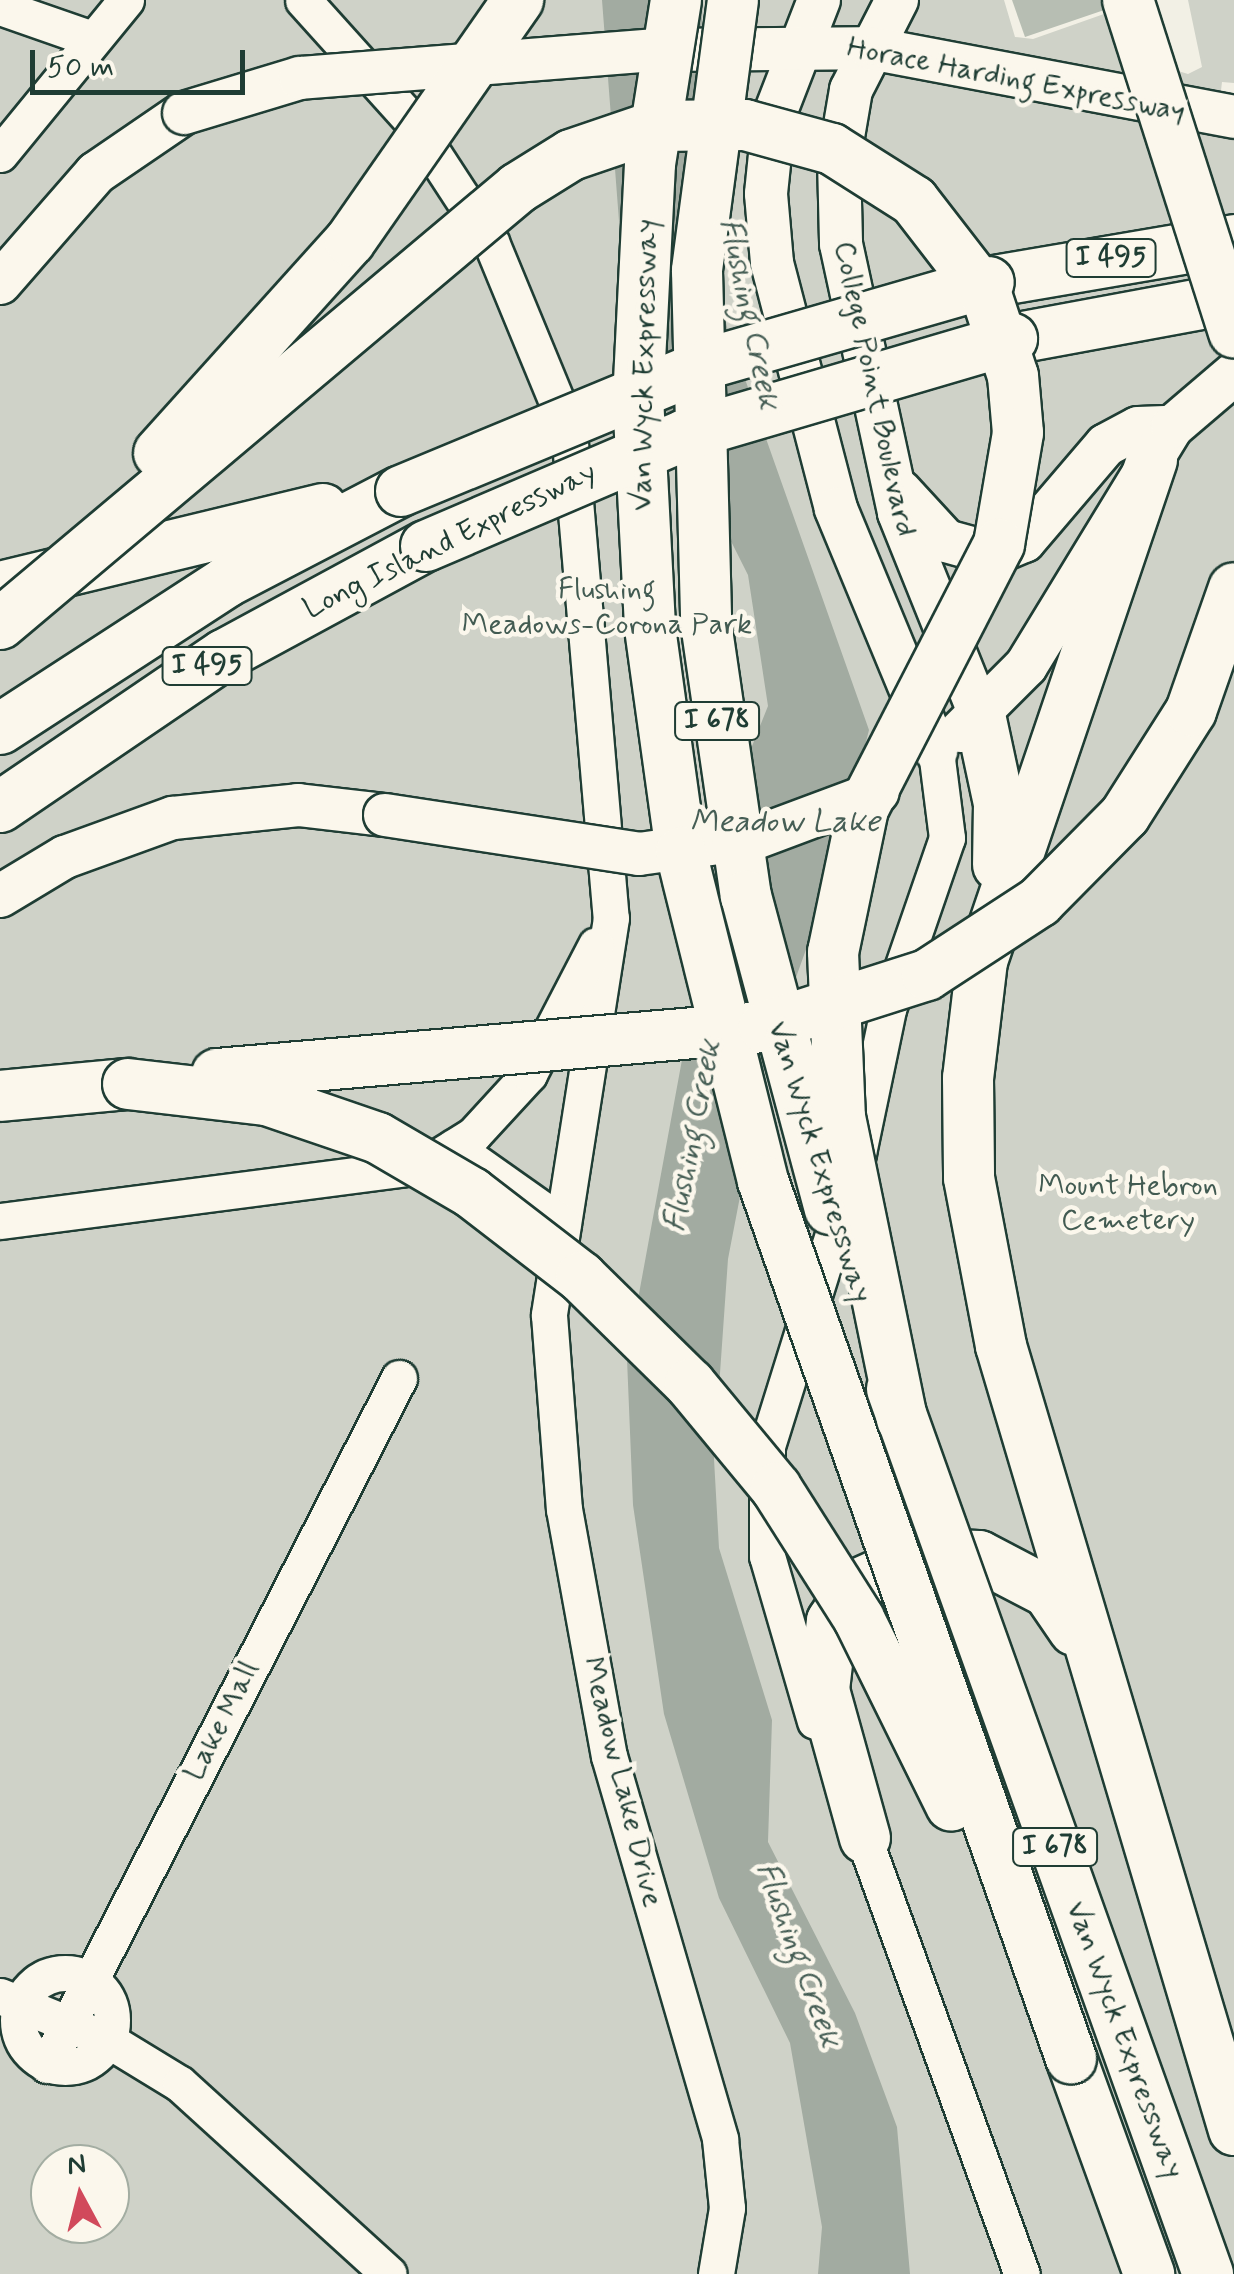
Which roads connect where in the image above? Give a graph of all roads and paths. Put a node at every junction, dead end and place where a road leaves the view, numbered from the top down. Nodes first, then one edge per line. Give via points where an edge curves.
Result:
1 (126, 0) edge
2 (303, 0) edge
3 (518, 0) edge
4 (744, 0) edge
5 (819, 0) edge
6 (897, 0) edge
7 (1128, 0) edge
8 (0, 7) edge
9 (706, 17) edge
10 (92, 39) junction
11 (797, 43) junction
12 (870, 48) junction
13 (1234, 117) edge
14 (0, 154) edge
15 (1234, 240) edge
16 (0, 283) edge
17 (1234, 298) edge
18 (1234, 333) edge
19 (1234, 374) edge
20 (1162, 443) junction
21 (889, 476) junction
22 (401, 491) junction
23 (0, 587) edge
24 (1234, 588) edge
25 (0, 600) edge
26 (0, 624) edge
27 (980, 715) junction
28 (0, 729) edge
29 (936, 751) junction
30 (0, 806) edge
31 (0, 896) edge
32 (610, 918) junction
33 (992, 924) junction
34 (128, 1084) junction
35 (0, 1096) edge
36 (454, 1147) junction
37 (0, 1221) edge
38 (563, 1224) junction
39 (399, 1378) dead end
40 (902, 1420) junction
41 (1111, 1728) junction
42 (865, 1838) junction
43 (88, 1979) junction
44 (10, 1999) edge
45 (68, 2022) junction
46 (108, 2040) junction
47 (1072, 2058) junction
48 (47, 2064) junction
49 (1234, 2130) edge
50 (389, 2274) edge
51 (716, 2274) edge
52 (1022, 2274) edge
53 (1148, 2274) edge
54 (1208, 2274) edge

1 - 10 street
2 - 32 street, Meadow Lake Drive via 412,121 491,242 569,431
3 - 25 highway, bridge via 293,310 152,460
4 - 9 main road
5 - 11 main road, College Point Boulevard
6 - 12 main road, College Point Boulevard
7 - 18 highway, bridge
8 - 10 street
9 - 11 main road, Horace Harding Expressway
9 - 16 main road, bridge via 652,50 300,78 184,113 96,172
9 - 40 highway, Van Wyck Expressway / I 678, bridge via 706,170 695,327 714,702 775,1023
9 - 47 highway, Van Wyck Expressway / I 678, bridge via 648,182 638,397 650,628 684,871 762,1181
10 - 14 street
11 - 12 main road, Horace Harding Expressway
11 - 29 main road, College Point Boulevard via 768,163 772,263 836,510
12 - 13 main road, Horace Harding Expressway
12 - 21 main road, College Point Boulevard via 842,135 839,217
15 - 22 highway, Long Island Expressway / I 495, bridge via 988,282 695,368
17 - 30 highway, Long Island Expressway / I 495, bridge via 1012,339 685,435 426,546 224,655
19 - 20 main road
20 - 21 main road via 1138,428 1106,444 1024,541 993,554 931,530
20 - 27 main road via 1026,666
20 - 33 highway
21 - 27 main road, College Point Boulevard
22 - 23 highway
22 - 28 highway, Long Island Expressway / I 495 via 210,592
24 - 34 highway, bridge via 1191,711 1125,814 1039,902 927,975 764,1027
26 - 40 highway, bridge via 518,188 572,154 656,126 744,125 832,150 914,200 986,294 1013,376 1018,433 999,544 863,809 832,952 840,1117
27 - 29 main road
27 - 33 highway via 999,804
29 - 31 main road, bridge via 878,792 797,826 656,853 563,848 298,805 173,818 65,857
29 - 42 street via 947,838 786,1362 763,1486 782,1622
32 - 36 street via 529,1074
32 - 38 street, Meadow Lake Drive
33 - 41 highway via 970,1040 972,1216
34 - 35 highway
34 - 47 highway, bridge via 267,1100 378,1138 506,1216 654,1346 764,1473 840,1585
36 - 37 street via 373,1179 78,1204
36 - 38 street
38 - 51 street, Meadow Lake Drive via 549,1315 564,1509 609,1756 720,2139 727,2208
39 - 43 street, Lake Mall
40 - 54 highway, Van Wyck Expressway / I 678, bridge
41 - 42 highway via 1077,1636 1048,1592 980,1556 900,1560 842,1600 823,1665
41 - 49 highway
42 - 52 street
43 - 44 street via 57,1973
43 - 45 street, Lake Mall
43 - 46 street via 109,2002
44 - 45 street
44 - 48 street via 18,2032
45 - 46 street
45 - 48 street, Lake Mall
46 - 48 street via 81,2065
46 - 50 street via 259,2146
47 - 53 highway, Van Wyck Expressway / I 678

